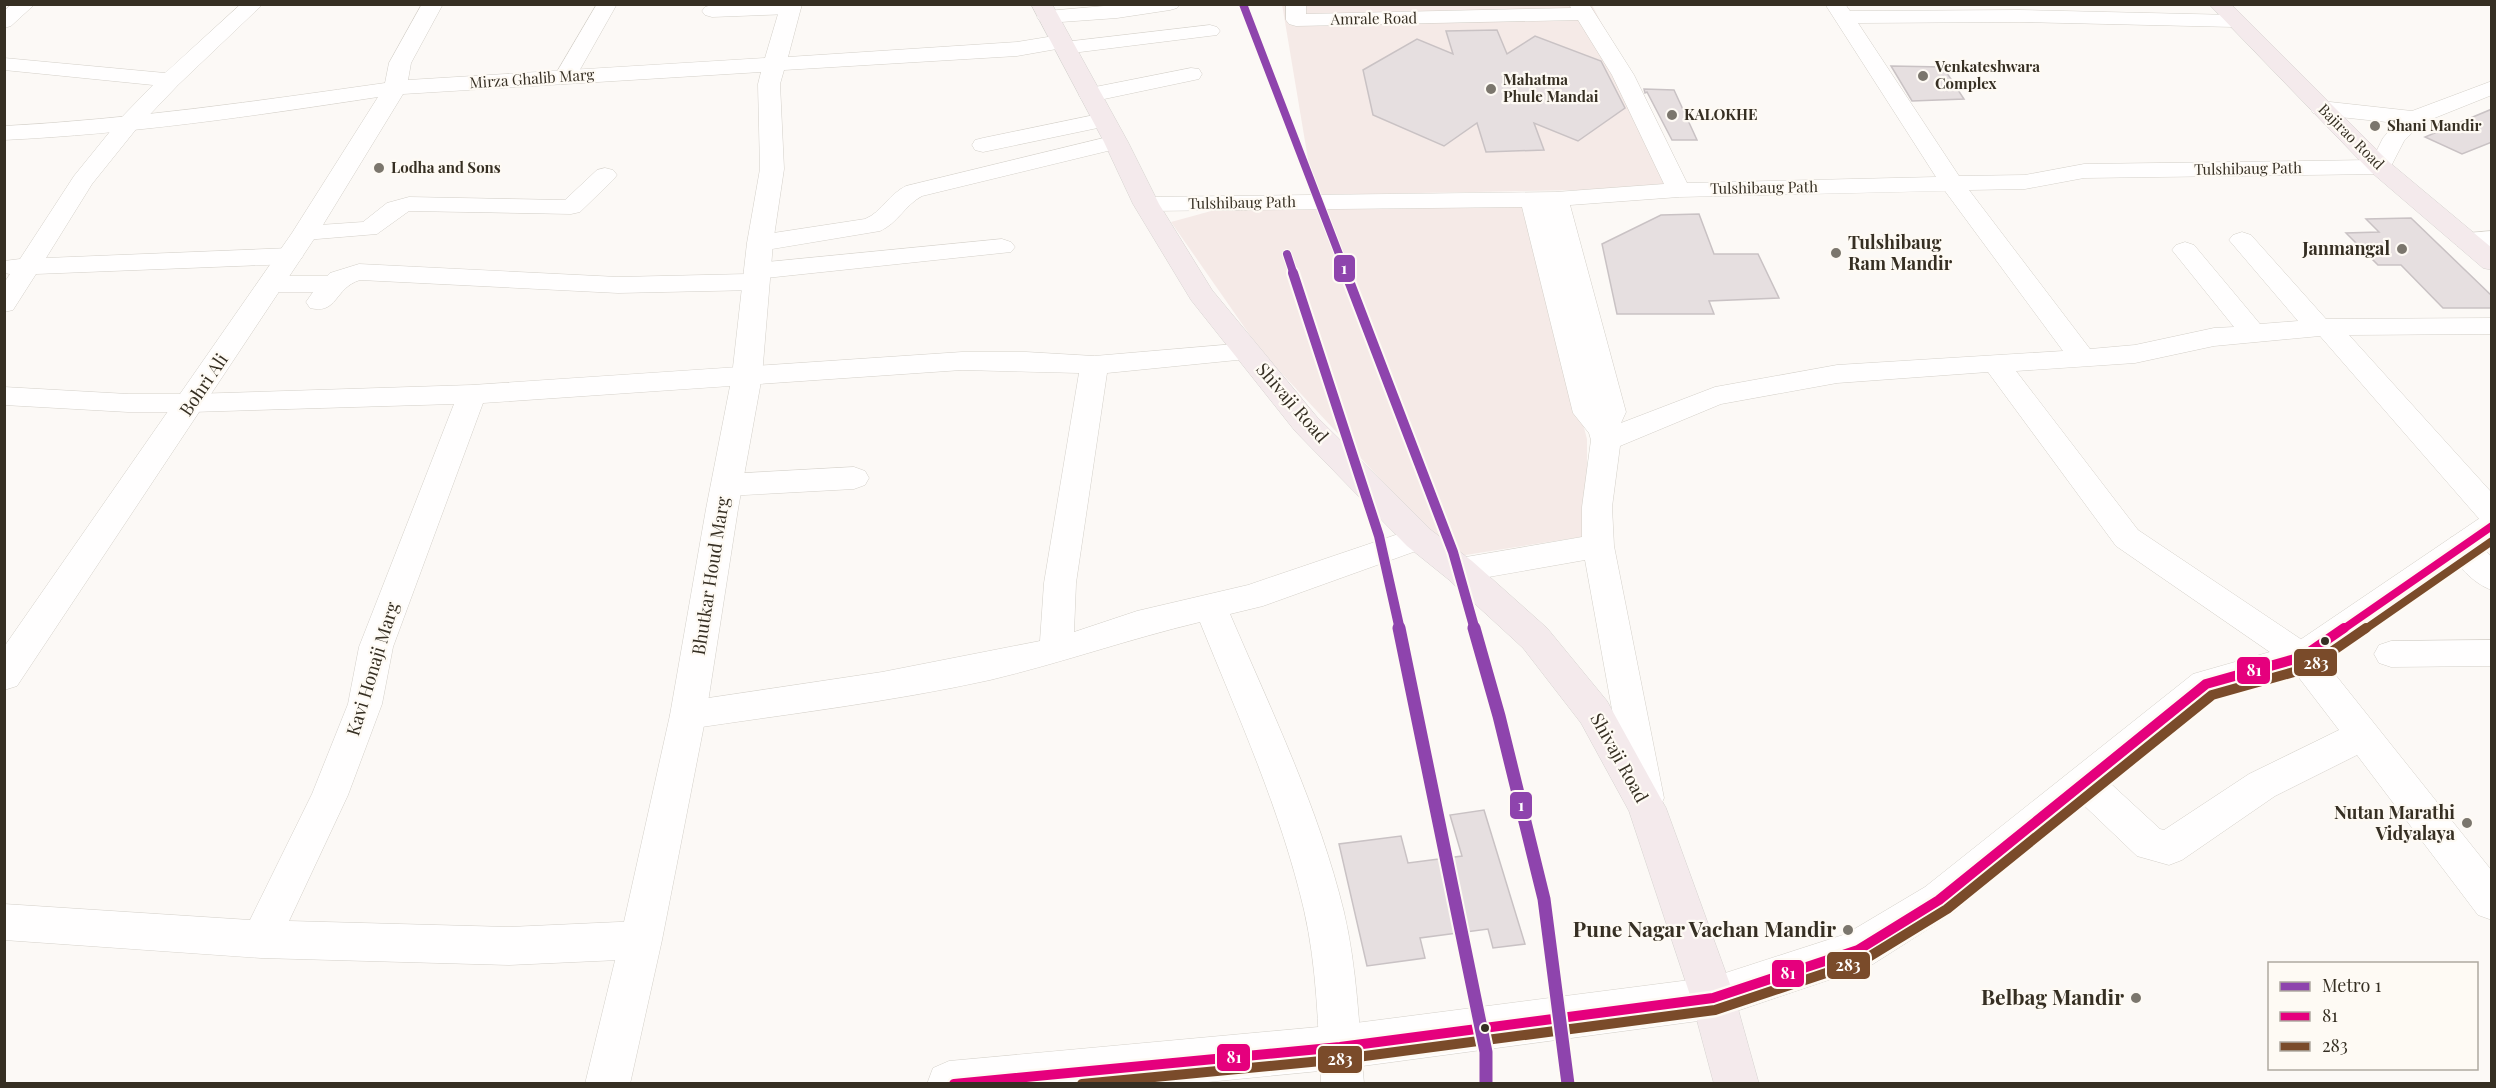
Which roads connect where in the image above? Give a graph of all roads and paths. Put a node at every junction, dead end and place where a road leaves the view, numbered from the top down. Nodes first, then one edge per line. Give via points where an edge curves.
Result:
1 (25, 4) edge
2 (253, 4) edge
3 (433, 4) edge
4 (607, 4) edge
5 (1170, 4) edge
6 (792, 6) edge
7 (1582, 9) edge
8 (712, 11) dead end
9 (1839, 11) edge
10 (1296, 12) edge
11 (2226, 13) edge
12 (1513, 16) junction
13 (4, 22) edge
14 (1053, 28) edge
15 (1210, 31) dead end
16 (1599, 38) junction
17 (775, 63) junction
18 (4, 64) edge
19 (1191, 74) dead end
20 (565, 77) junction
21 (170, 80) junction
22 (2492, 87) edge
23 (394, 88) junction
24 (2321, 108) junction
25 (2415, 118) junction
26 (1103, 119) junction
27 (129, 123) junction
28 (4, 133) edge
29 (983, 145) dead end
30 (2380, 167) junction
31 (605, 176) dead end
32 (1952, 184) junction
33 (1679, 190) junction
34 (1544, 199) junction
35 (1146, 204) junction
36 (2242, 240) dead end
37 (2479, 240) edge
38 (298, 244) junction
39 (1002, 247) dead end
40 (2185, 249) dead end
41 (2492, 262) edge
42 (758, 266) junction
43 (17, 267) edge
44 (271, 284) junction
45 (4, 304) edge
46 (2492, 326) edge
47 (2323, 328) junction
48 (2253, 333) junction
49 (1247, 352) junction
50 (2084, 359) junction
51 (1995, 363) junction
52 (1094, 365) junction
53 (747, 376) junction
54 (472, 394) junction
55 (4, 396) edge
56 (192, 403) junction
57 (1604, 435) junction
58 (854, 478) dead end
59 (726, 485) junction
60 (2492, 513) edge
61 (2476, 536) edge
62 (1419, 538) junction
63 (1598, 546) junction
64 (1460, 570) junction
65 (2492, 578) edge
66 (1211, 607) junction
67 (1056, 651) junction
68 (2492, 653) edge
69 (2391, 654) dead end
70 (2302, 657) junction
71 (4, 676) edge
72 (688, 715) junction
73 (2363, 735) junction
74 (2084, 782) junction
75 (1647, 808) junction
76 (2492, 902) edge
77 (4, 922) edge
78 (261, 939) junction
79 (641, 940) junction
80 (1713, 998) junction
81 (1341, 1065) edge
82 (607, 1083) edge
83 (949, 1083) edge
84 (1737, 1083) edge

1 - 13 street
2 - 21 street
3 - 23 street, Bohri Ali via 400,63
4 - 20 street
5 - 14 street
6 - 8 street
6 - 17 street, Bhutkar Houd Marg
7 - 12 street, Amrale Road
7 - 16 street
9 - 11 street via 2019,16
9 - 32 street
10 - 12 street, Amrale Road
11 - 24 highway, Bajirao Road
12 - 16 street
14 - 15 street
14 - 17 street, Mirza Ghalib Marg via 1017,49
14 - 26 highway, Shivaji Road
16 - 33 street via 1623,75
17 - 20 street, Mirza Ghalib Marg
17 - 42 street, Bhutkar Houd Marg via 769,84 772,169
18 - 21 street
19 - 26 street
20 - 23 street, Mirza Ghalib Marg
21 - 27 street
22 - 25 street
23 - 27 street, Mirza Ghalib Marg
23 - 38 street, Bohri Ali
24 - 25 street
24 - 30 highway, Bajirao Road
25 - 30 street via 2394,138
26 - 29 street
26 - 35 highway, Shivaji Road
26 - 42 street via 914,191 898,199 881,222
27 - 28 street, Mirza Ghalib Marg
27 - 43 street
30 - 32 street, Tulshibaug Path via 2084,171 2025,182
30 - 37 highway, Bajirao Road
31 - 38 street via 571,207 409,204 390,210 368,229
32 - 33 street, Tulshibaug Path
32 - 50 street
33 - 34 street, Tulshibaug Path
34 - 35 street, Tulshibaug Path
34 - 57 street via 1587,413
35 - 49 highway, Shivaji Road via 1201,294
36 - 47 street
37 - 41 highway, Bajirao Road
38 - 43 street
38 - 44 street, Bohri Ali
39 - 42 street
40 - 48 street
42 - 44 street via 618,285 358,272 339,278 326,293
42 - 53 street, Bhutkar Houd Marg
43 - 45 street
44 - 56 street, Bohri Ali
46 - 47 street
47 - 48 street
47 - 60 street
48 - 50 street
49 - 52 street
49 - 62 highway, Shivaji Road via 1306,424
50 - 51 street
51 - 57 street via 1837,374 1741,389
51 - 70 street via 2127,538
52 - 53 street via 962,361
52 - 67 street via 1060,583
53 - 54 street
53 - 59 street, Bhutkar Houd Marg
54 - 56 street
54 - 78 street, Kavi Honaji Marg via 376,646 361,714 330,795
55 - 56 street
56 - 71 street, Bohri Ali
57 - 63 street
58 - 59 street
59 - 72 street, Bhutkar Houd Marg
61 - 65 street
61 - 70 street
62 - 64 highway, Shivaji Road
62 - 66 street via 1251,597
63 - 64 street
63 - 75 street
64 - 75 highway, Shivaji Road via 1535,638 1594,712
66 - 67 street via 1137,624
66 - 81 street via 1294,815 1324,912 1336,992
67 - 72 street via 882,686
68 - 69 street
70 - 73 street
70 - 74 street via 2206,684
72 - 79 street, Bhutkar Houd Marg
73 - 74 street via 2262,785 2169,848 2150,844
73 - 76 street
74 - 80 street via 1939,900 1858,950
75 - 80 highway, Shivaji Road
77 - 78 street
78 - 79 street via 508,945
79 - 82 street, Bhutkar Houd Marg
80 - 81 street
80 - 84 highway, Shivaji Road
81 - 83 street

